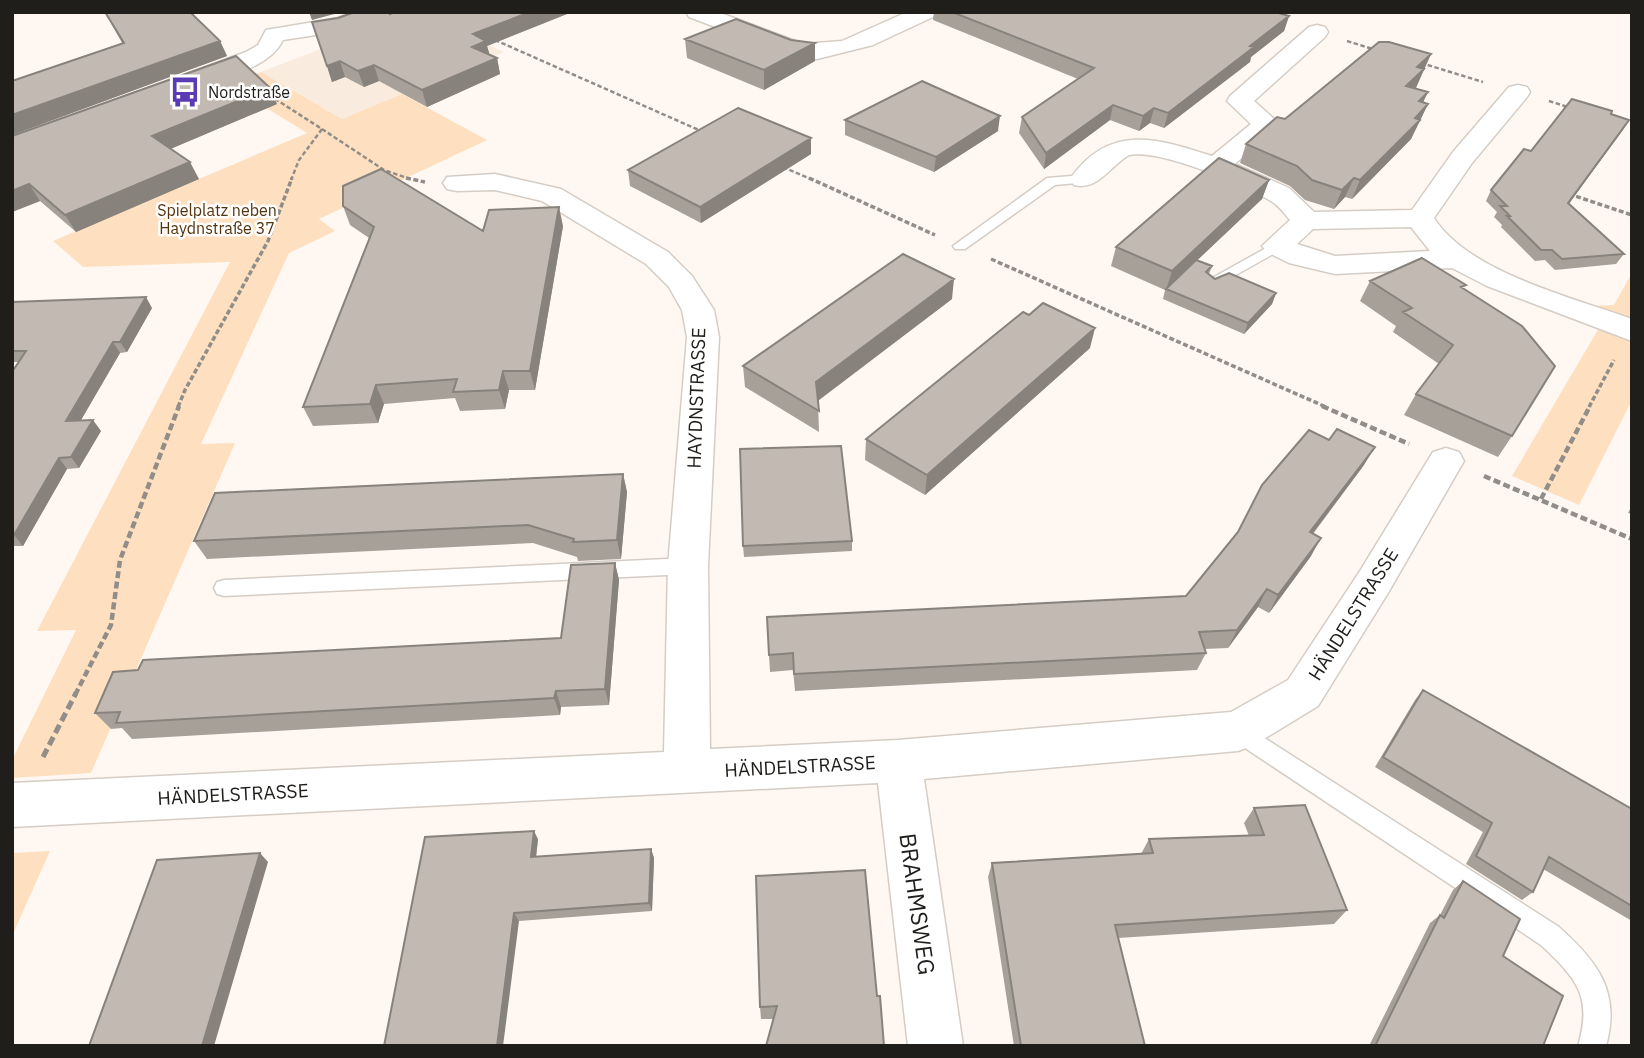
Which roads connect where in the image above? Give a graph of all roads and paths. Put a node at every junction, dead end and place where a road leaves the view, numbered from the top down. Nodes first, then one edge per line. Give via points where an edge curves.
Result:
1 (375, 12) edge
2 (697, 12) edge
3 (925, 12) edge
4 (269, 23) edge
5 (1317, 32) joint
6 (1384, 52) edge
7 (1411, 60) edge
8 (228, 67) junction
9 (177, 86) edge
10 (1518, 92) junction
11 (1581, 111) edge
12 (322, 129) junction
13 (1215, 167) junction
14 (1084, 179) joint
15 (457, 183) joint
16 (1567, 193) edge
17 (1632, 215) edge
18 (1420, 218) junction
19 (1306, 221) junction
20 (960, 246) dead end
21 (1277, 246) junction
22 (1457, 259) junction
23 (1213, 282) edge
24 (1631, 330) edge
25 (1447, 461) joint
26 (1541, 499) junction
27 (1632, 539) edge
28 (688, 566) junction
29 (224, 588) dead end
30 (1238, 731) junction
31 (898, 761) junction
32 (687, 772) junction
33 (16, 805) edge
34 (936, 1046) edge
35 (1592, 1046) edge

1 - 4 street via 342,24
2 - 3 street via 815,53 853,46
4 - 8 street via 267,48
5 - 6 path
5 - 13 street via 1239,101 1267,124
7 - 10 path
8 - 9 street
8 - 12 path
10 - 11 path
10 - 18 street via 1462,158
12 - 15 path via 407,181
12 - 33 path via 299,160 268,242 185,390 120,560 111,625
13 - 14 street via 1141,145 1121,147
13 - 19 street via 1282,195
14 - 20 lane via 1052,181
15 - 28 street, HAYDNSTRASSE via 495,182 551,195 657,258 681,282 698,310 702,337
16 - 17 path
18 - 19 street
18 - 22 street via 1433,239
19 - 21 street
21 - 22 street via 1335,265
21 - 23 lane
22 - 24 street via 1498,280
24 - 26 path
25 - 26 path
25 - 30 street, HÄNDELSTRASSE via 1303,693
26 - 27 path
28 - 29 lane
28 - 32 street, HAYDNSTRASSE
30 - 31 street, HÄNDELSTRASSE
30 - 35 lane via 1550,936 1581,964 1598,1001
31 - 32 street, HÄNDELSTRASSE
31 - 34 street, BRAHMSWEG
32 - 33 street, HÄNDELSTRASSE

